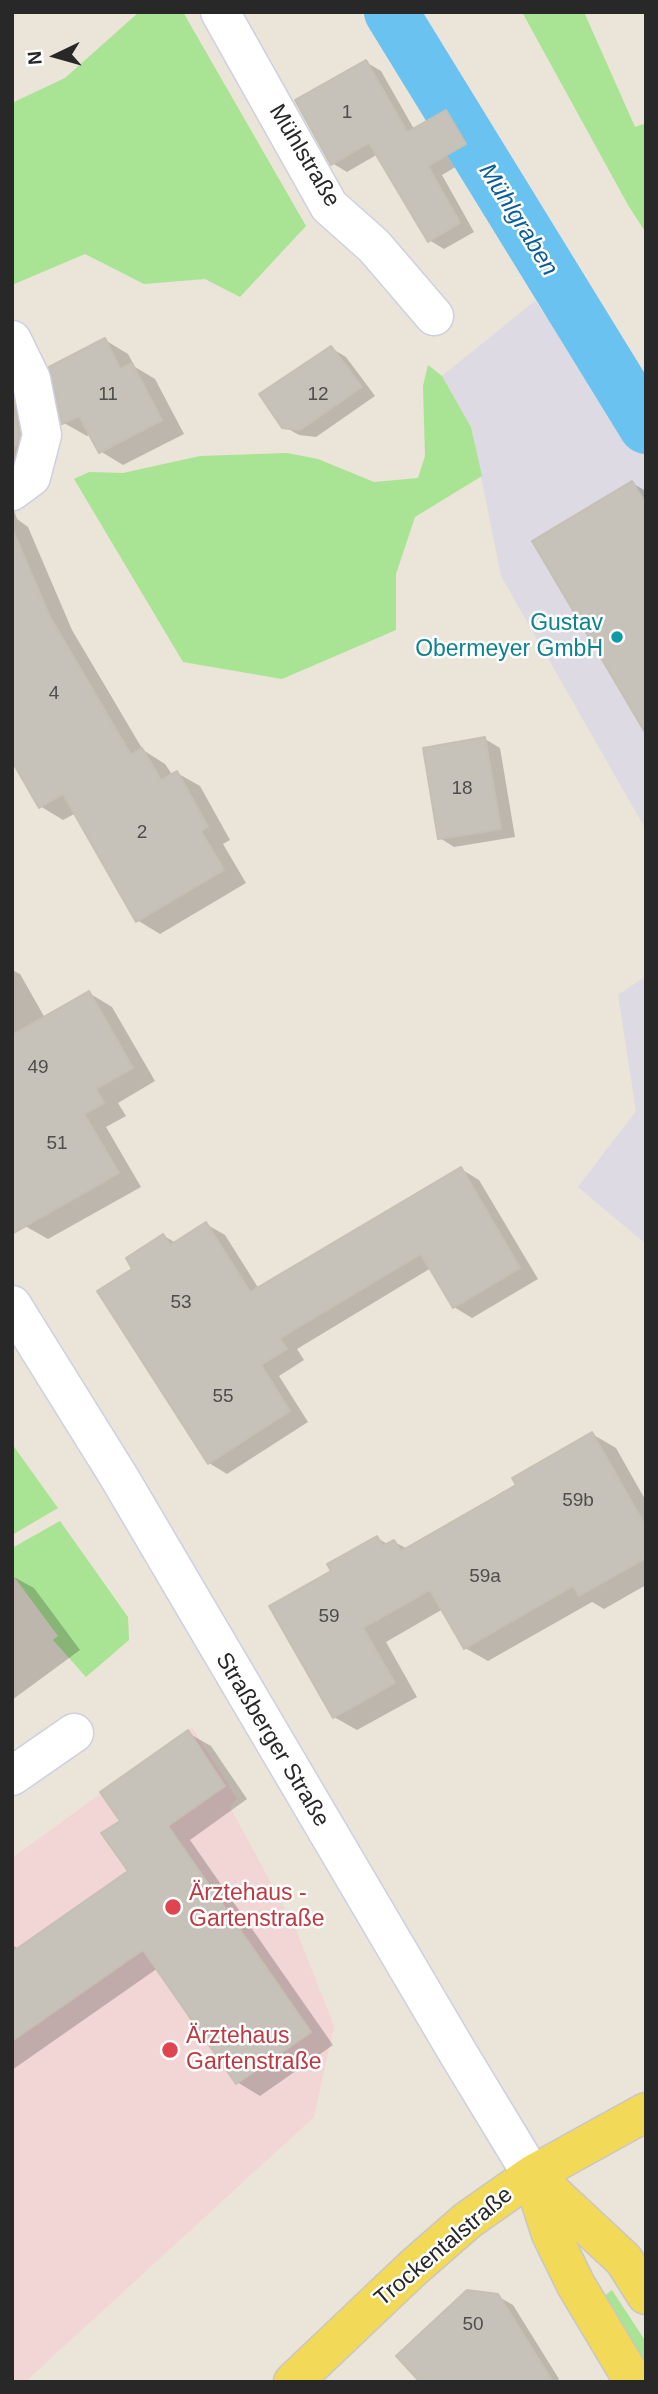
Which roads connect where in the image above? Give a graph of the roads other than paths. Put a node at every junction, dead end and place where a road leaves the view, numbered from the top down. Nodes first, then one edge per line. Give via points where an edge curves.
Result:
1 (220, 12) edge
2 (434, 316) dead end
3 (12, 340) edge
4 (12, 491) edge
5 (12, 1305) edge
6 (74, 1733) dead end
7 (12, 1776) edge
8 (646, 2112) edge
9 (532, 2175) junction
10 (646, 2295) edge
11 (293, 2382) edge
12 (634, 2382) edge

1 - 2 street, Mühlstraße via 329,206 374,246
3 - 4 street via 31,379 42,435 31,477
5 - 9 street, Straßberger Straße via 119,1477
6 - 7 street
8 - 9 main road, Trockentalstraße
9 - 10 main road, Straßberger Straße via 624,2260
9 - 11 main road, Trockentalstraße via 458,2229
9 - 12 main road, Straßberger Straße via 576,2285

